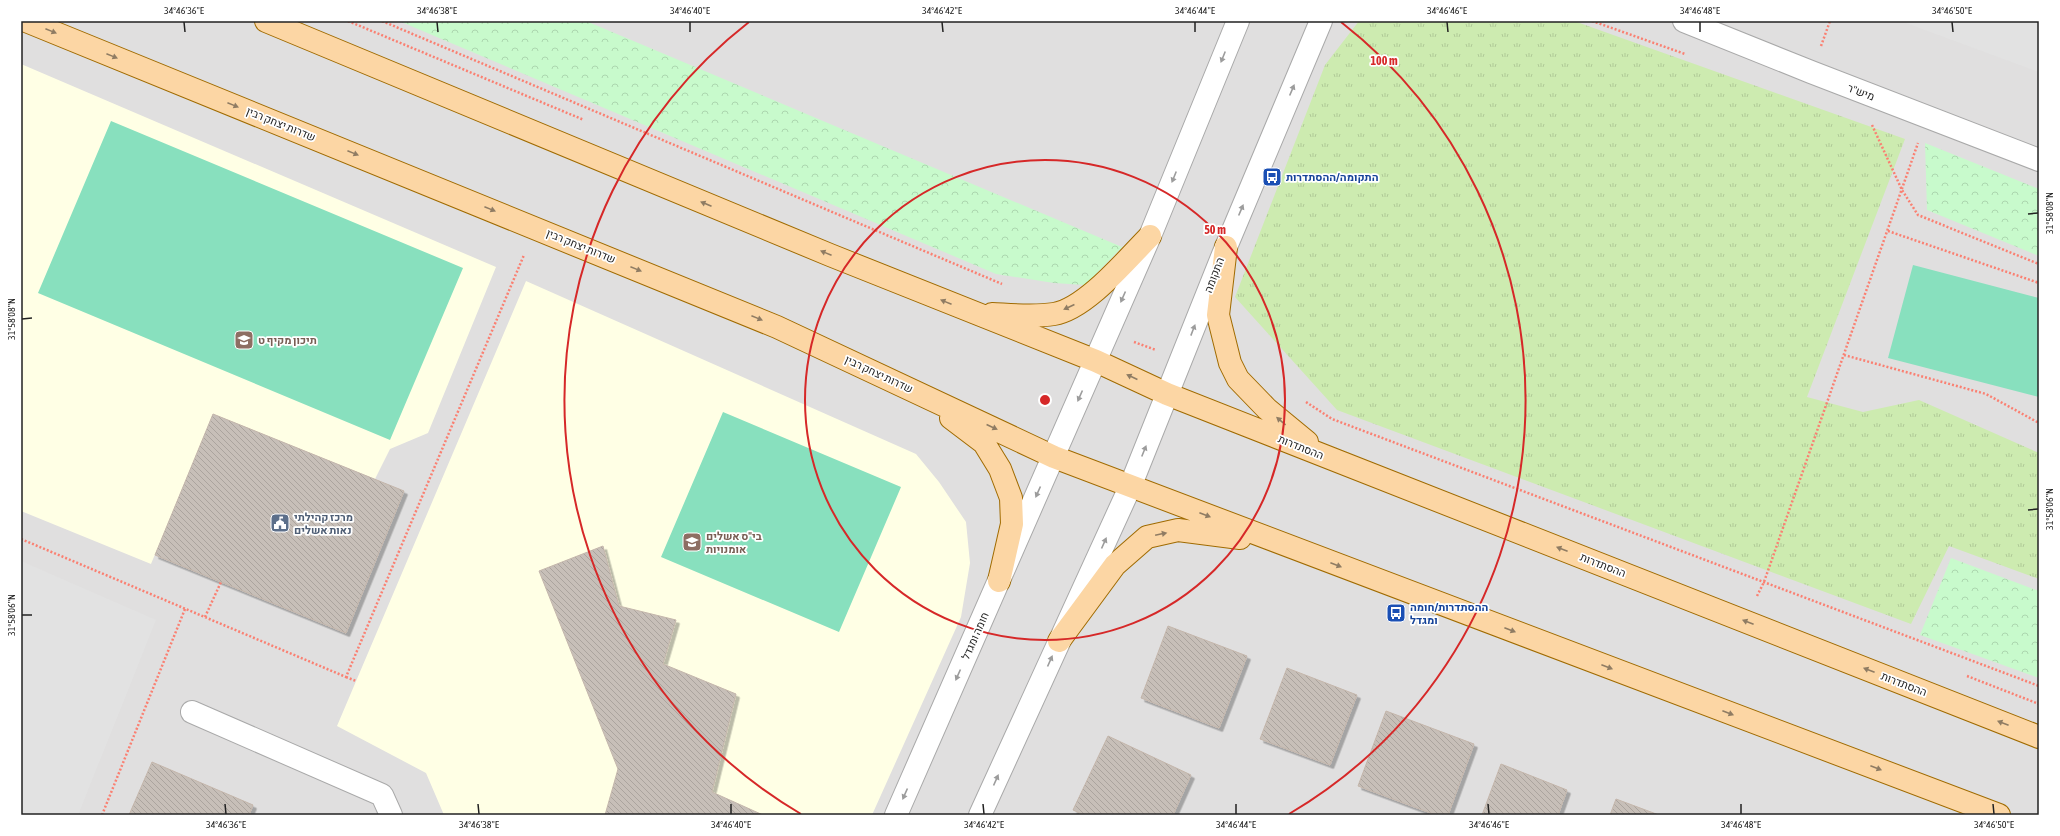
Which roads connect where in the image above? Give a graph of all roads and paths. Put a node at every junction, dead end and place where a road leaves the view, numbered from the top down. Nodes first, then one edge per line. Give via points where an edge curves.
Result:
1 (26, 21) edge
2 (266, 21) edge
3 (348, 21) edge
4 (382, 21) edge
5 (1238, 21) edge
6 (1321, 21) edge
7 (1592, 21) edge
8 (1684, 21) edge
9 (1689, 55) dead end
10 (1928, 117) junction
11 (1869, 118) dead end
12 (592, 123) dead end
13 (2039, 160) edge
14 (1902, 190) junction
15 (536, 228) junction
16 (1888, 231) junction
17 (1150, 236) junction
18 (1226, 247) junction
19 (2039, 264) edge
20 (2039, 282) edge
21 (1006, 285) dead end
22 (973, 313) junction
23 (1844, 355) junction
24 (1096, 361) junction
25 (918, 393) junction
26 (1167, 394) junction
27 (1332, 419) dead end
28 (2039, 423) edge
29 (1322, 455) junction
30 (1054, 457) junction
31 (1130, 487) junction
32 (21, 539) edge
33 (1300, 551) junction
34 (1000, 580) junction
35 (221, 582) dead end
36 (1764, 582) junction
37 (1757, 596) dead end
38 (185, 609) junction
39 (205, 617) junction
40 (1059, 641) junction
41 (346, 677) junction
42 (356, 682) dead end
43 (2039, 686) edge
44 (192, 712) dead end
45 (2039, 737) edge
46 (102, 815) edge
47 (391, 815) edge
48 (896, 815) edge
49 (980, 815) edge
50 (1999, 815) edge

1 -> 15 main road, שדרות יצחק רבין
22 -> 2 main road
3 - 12 path
4 - 21 path via 998,284
5 -> 17 street
18 -> 6 street, התקומה
7 - 9 path
8 - 10 street, מיש"ר
10 - 13 street, מיש"ר
10 - 14 path
11 - 14 path
14 - 16 path
14 - 19 path via 1918,215
15 -> 25 main road, שדרות יצחק רבין via 778,327
15 - 41 path
16 - 20 path
16 - 23 path
17 -> 22 main road via 1085,300 1055,314
17 -> 24 street
26 -> 18 street, התקומה
29 -> 18 main road via 1267,409 1238,379 1230,363 1218,315
22 - 24 main road
23 - 28 path via 1986,394
23 - 36 path
26 -> 24 main road
24 -> 30 street
25 -> 30 main road, שדרות יצחק רבין
25 - 34 main road via 984,443 1000,469 1011,498 1012,524
26 - 29 main road, ההסתדרות
31 -> 26 street, התקומה
27 - 36 path
45 -> 29 main road, ההסתדרות
30 - 31 main road, שדרות יצחק רבין
30 -> 34 street, חומה ומגדל
31 -> 33 main road
40 -> 31 street
32 - 38 path
40 -> 33 main road via 1115,565 1147,536 1178,530 1225,535
33 -> 50 main road
34 -> 48 street, חומה ומגדל
35 - 39 path
36 - 37 path
36 - 43 path
38 - 39 path
38 - 46 path
39 - 41 path
49 -> 40 street
41 - 42 path
44 - 47 street via 382,795

